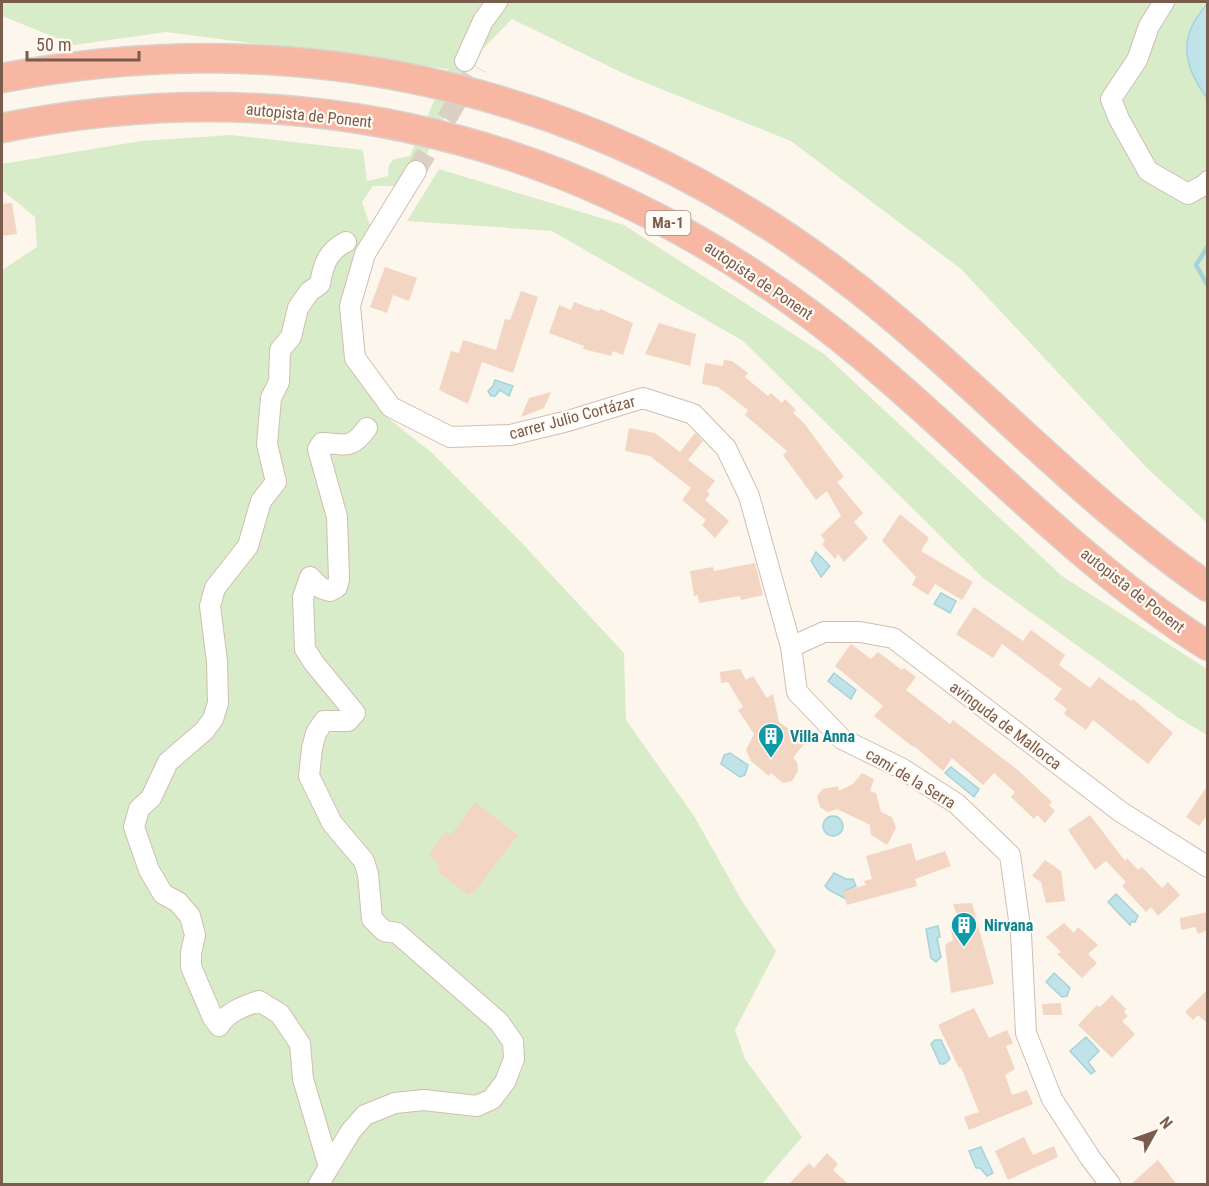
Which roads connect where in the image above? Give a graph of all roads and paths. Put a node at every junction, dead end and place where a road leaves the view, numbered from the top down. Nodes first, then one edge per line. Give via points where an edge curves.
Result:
1 (497, 2) edge
2 (1164, 2) edge
3 (471, 64) tunnel mouth
4 (2, 78) edge
5 (2, 128) edge
6 (416, 171) tunnel mouth
7 (1208, 181) edge
8 (346, 242) dead end
9 (367, 428) dead end
10 (1208, 587) edge
11 (1208, 646) edge
12 (791, 647) junction
13 (1208, 867) edge
14 (328, 1167) junction
15 (319, 1185) edge
16 (1110, 1185) edge

1 - 3 street via 483,21
2 - 7 street via 1149,26 1137,60 1111,99 1148,171 1188,194
4 - 10 highway via 144,59 228,58 308,63 469,91 622,145 729,200 831,268 925,345 1106,507
5 - 11 highway, autopista de Ponent / Ma-1 via 133,109 208,106 286,110 366,120 444,136 596,188 702,242 801,307 895,383 1104,570
6 - 12 street, carrer Julio Cortázar via 365,254 350,306 355,358 391,406 450,437 510,435 643,398 693,414 726,448 749,496
8 - 14 street via 323,264 320,284 298,308 291,337 280,350 279,382 272,398 267,444 276,482 261,501 248,546 215,588 210,606 218,693 213,718 204,731 168,762 151,798 139,809 134,827 149,870 163,894 178,902 190,916 195,935 191,967 219,1026 243,1006 259,1001 280,1014 300,1044 303,1079
9 - 14 street via 358,441 347,445 322,442 318,449 337,517 339,579 337,587 330,591 310,577 307,582 303,597 305,649 355,713 348,722 324,721 316,733 309,776 332,824 364,861 372,919 384,931 397,933 500,1022 513,1042 514,1059 505,1082 492,1099 477,1106 424,1100 394,1103 364,1115
12 - 13 street, avinguda de Mallorca via 824,632 860,632 893,638 1121,812
12 - 16 street, camí de la Serra via 797,693 842,739 901,768 957,804 1010,855 1021,934 1026,1033 1052,1099
14 - 15 street

